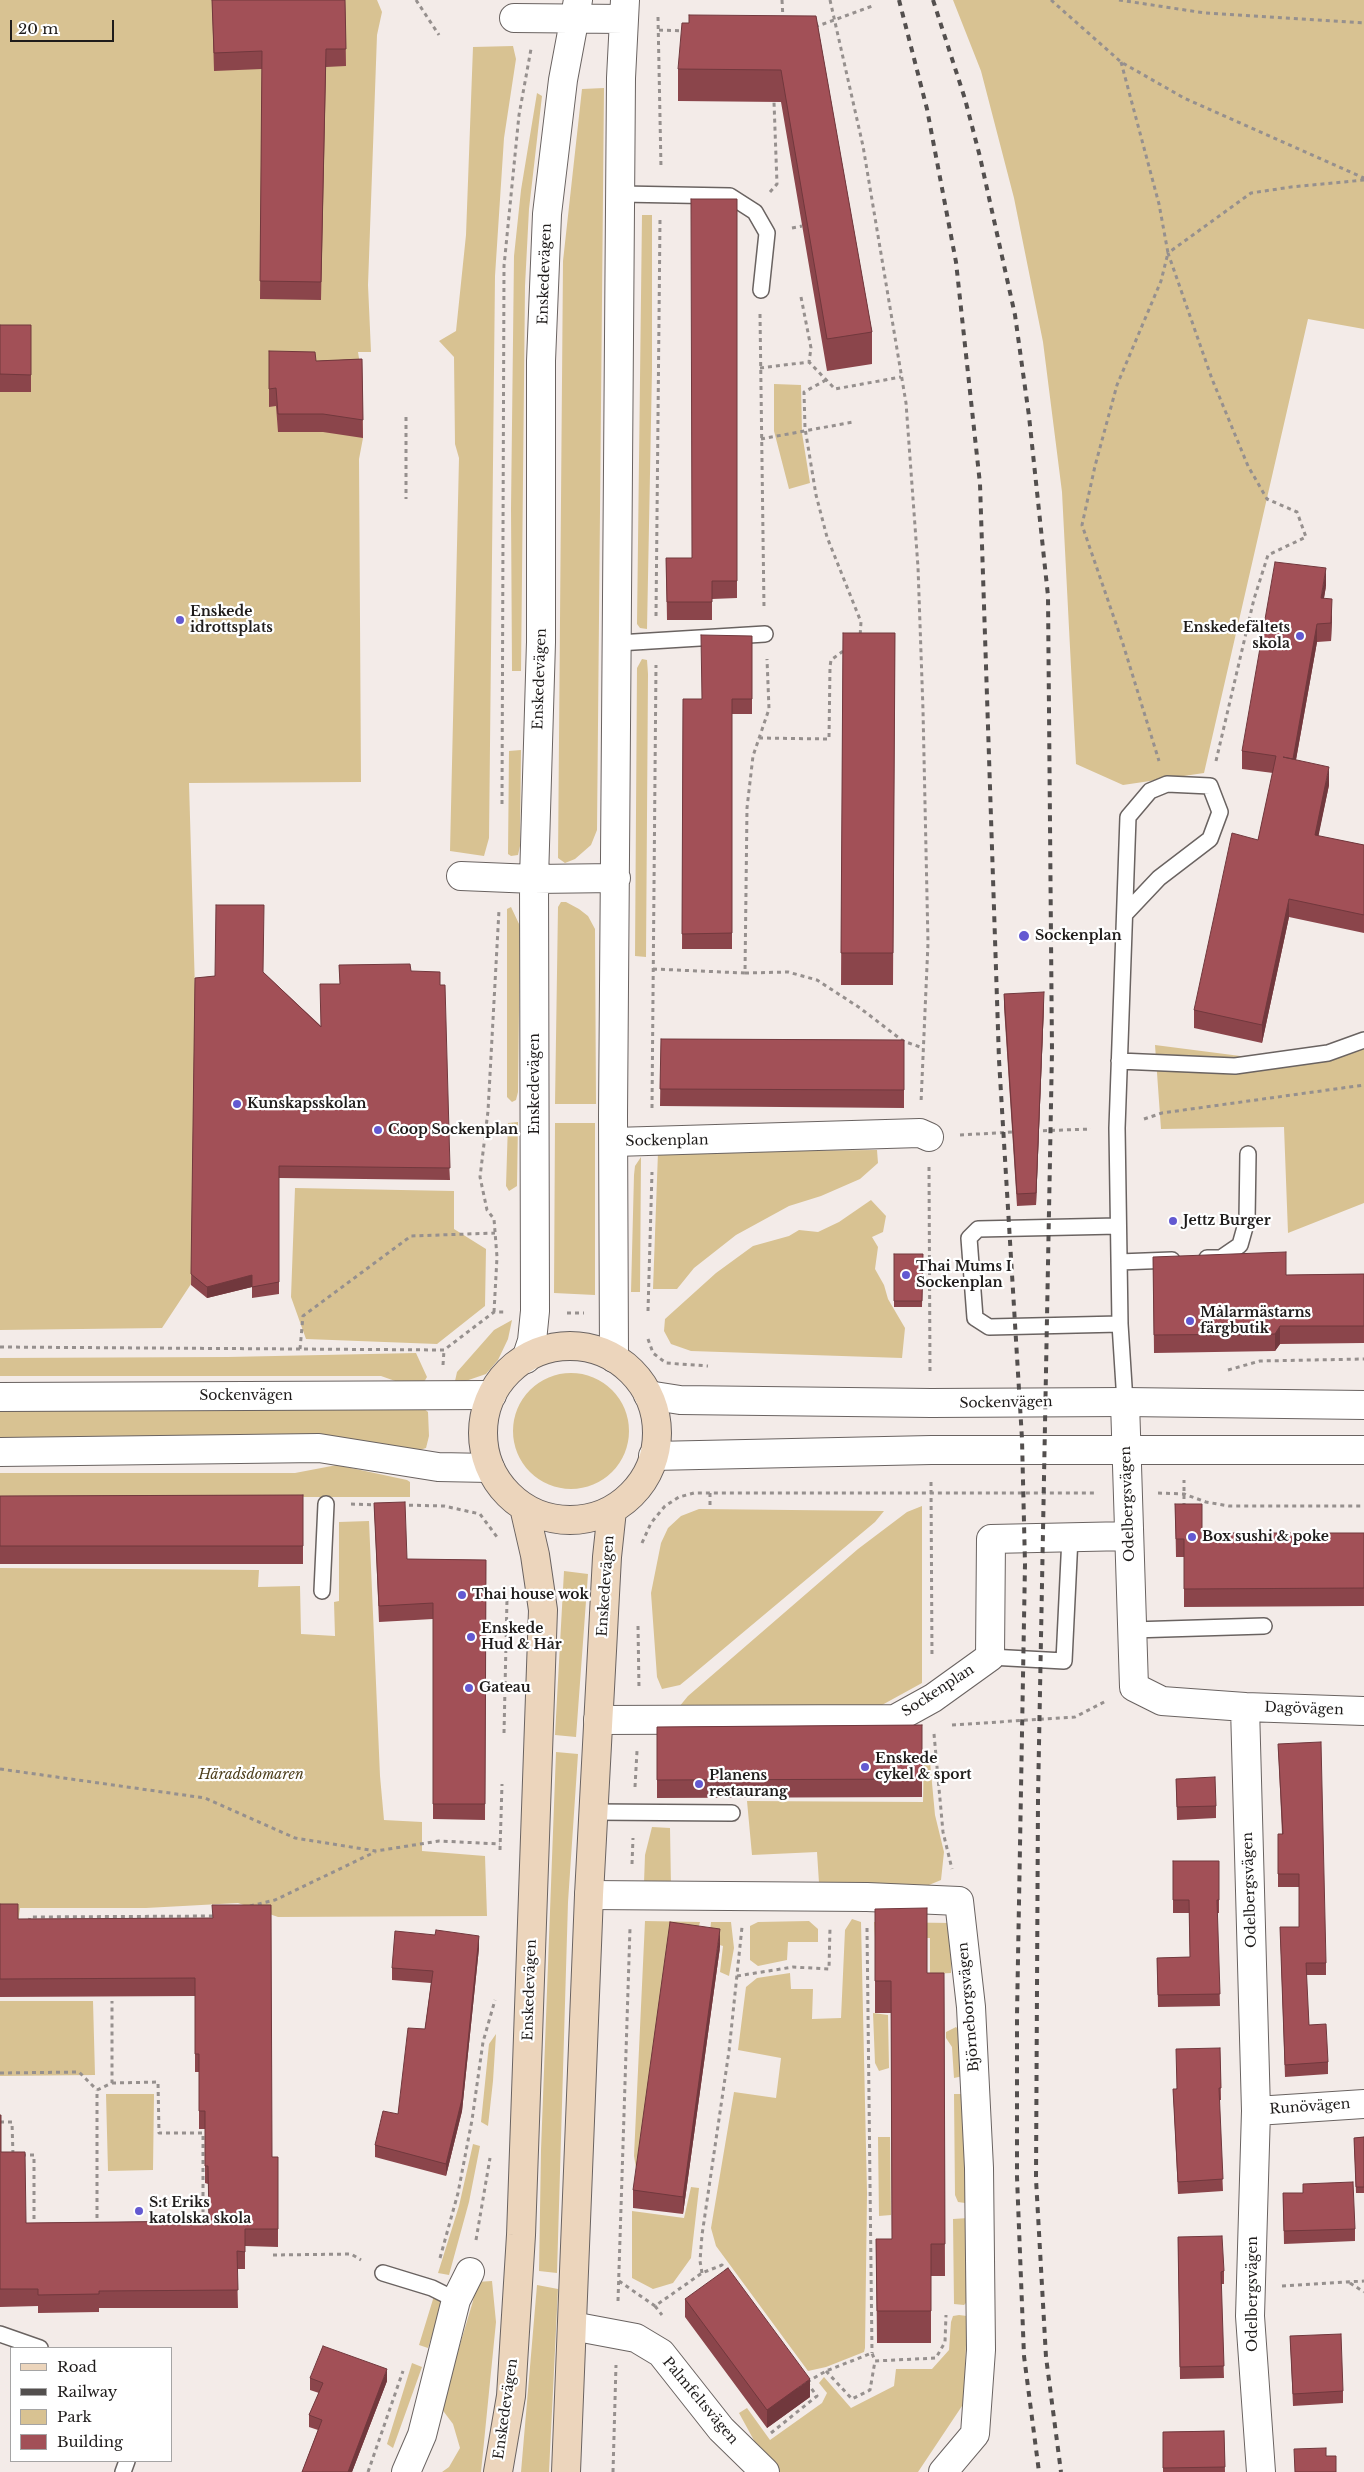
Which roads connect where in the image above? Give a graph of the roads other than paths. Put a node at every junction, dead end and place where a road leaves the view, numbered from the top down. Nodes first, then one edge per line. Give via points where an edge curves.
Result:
1 (577, 10) edge
2 (624, 10) edge
3 (526, 19) road end
4 (621, 194) junction
5 (761, 290) road end
6 (765, 634) road end
7 (618, 643) junction
8 (461, 876) dead end
9 (616, 878) junction
10 (534, 879) junction
11 (1125, 914) junction
12 (1364, 1040) edge
13 (1119, 1061) junction
14 (924, 1135) road end
15 (614, 1142) junction
16 (1248, 1154) dead end
17 (1118, 1226) junction
18 (1119, 1262) junction
19 (1120, 1324) junction
20 (614, 1358) junction
21 (526, 1359) junction
22 (492, 1395) junction
23 (648, 1395) junction
24 (0, 1398) edge
25 (1125, 1402) junction
26 (1364, 1404) edge
27 (1126, 1449) junction
28 (1364, 1450) edge
29 (0, 1452) edge
30 (654, 1456) junction
31 (490, 1468) junction
32 (326, 1504) road end
33 (524, 1507) junction
34 (612, 1510) junction
35 (1129, 1536) junction
36 (1070, 1537) junction
37 (322, 1591) dead end
38 (1264, 1626) dead end
39 (1132, 1630) junction
40 (990, 1657) junction
41 (1245, 1707) junction
42 (1364, 1711) edge
43 (598, 1720) junction
44 (593, 1812) junction
45 (732, 1813) dead end
46 (589, 1895) junction
47 (1364, 2104) edge
48 (1256, 2111) junction
49 (470, 2272) dead end
50 (384, 2273) dead end
51 (456, 2300) junction
52 (572, 2326) junction
53 (0, 2334) edge
54 (37, 2347) edge
55 (406, 2472) edge
56 (498, 2472) edge
57 (566, 2472) edge
58 (765, 2472) edge
59 (943, 2472) edge
60 (1261, 2472) edge

1 - 2 street
1 - 3 street
1 - 10 street, Enskedevägen via 563,80 547,214 541,361 541,642
2 - 4 street
4 - 5 lane via 730,196 754,212 767,233
4 - 7 street
6 - 7 lane
7 - 9 street
8 - 10 street
9 - 10 street
9 - 15 street
10 - 21 street, Enskedevägen via 535,1311 532,1341
11 - 11 lane via 1159,878 1210,839 1220,812 1210,786 1167,784 1150,791 1128,817
11 - 13 lane
12 - 13 lane via 1328,1053 1235,1066
13 - 17 lane
14 - 15 street, Sockenplan
15 - 20 street
16 - 18 lane via 1247,1220 1240,1245 1221,1258
17 - 18 lane
17 - 19 lane via 978,1229 970,1238 975,1318 989,1327
18 - 19 lane
19 - 25 lane
20 - 21 main road via 570,1347 555,1348
20 - 23 main road via 634,1375
21 - 22 main road via 506,1374
22 - 24 street, Sockenvägen
22 - 31 main road via 483,1431 484,1450
23 - 25 street, Sockenvägen via 680,1400
23 - 30 main road via 656,1426
25 - 26 street, Sockenvägen
25 - 27 street, Odelbergsvägen
27 - 28 street
27 - 30 street
27 - 35 street, Odelbergsvägen
29 - 31 street via 319,1448 438,1468
30 - 34 main road via 645,1478
31 - 33 main road via 504,1490
32 - 37 lane
33 - 34 main road via 545,1517 568,1520 589,1518
33 - 56 main road, Enskedevägen via 543,1610 521,2235 511,2396
34 - 43 main road, Enskedevägen
35 - 36 street, Sockenplan
35 - 39 street, Odelbergsvägen
36 - 40 street, Sockenplan via 991,1539
36 - 40 lane via 1064,1661
38 - 39 lane
39 - 41 street, Odelbergsvägen via 1134,1687 1162,1701
40 - 43 street, Sockenplan via 933,1698 895,1719
41 - 42 street, Dagövägen
41 - 48 street, Odelbergsvägen
43 - 44 main road, Enskedevägen
44 - 45 lane
44 - 46 main road, Enskedevägen
46 - 52 main road, Enskedevägen
46 - 59 street, Björneborgsvägen via 867,1897 959,1901 970,2007 979,2168 981,2350 975,2434
47 - 48 street, Runövägen
48 - 60 street, Odelbergsvägen via 1250,2316
49 - 51 street
50 - 51 lane via 432,2288
51 - 55 street via 422,2435
52 - 57 main road, Enskedevägen
52 - 58 street, Palmfeltsvägen via 636,2338 661,2353 721,2429
53 - 54 lane

